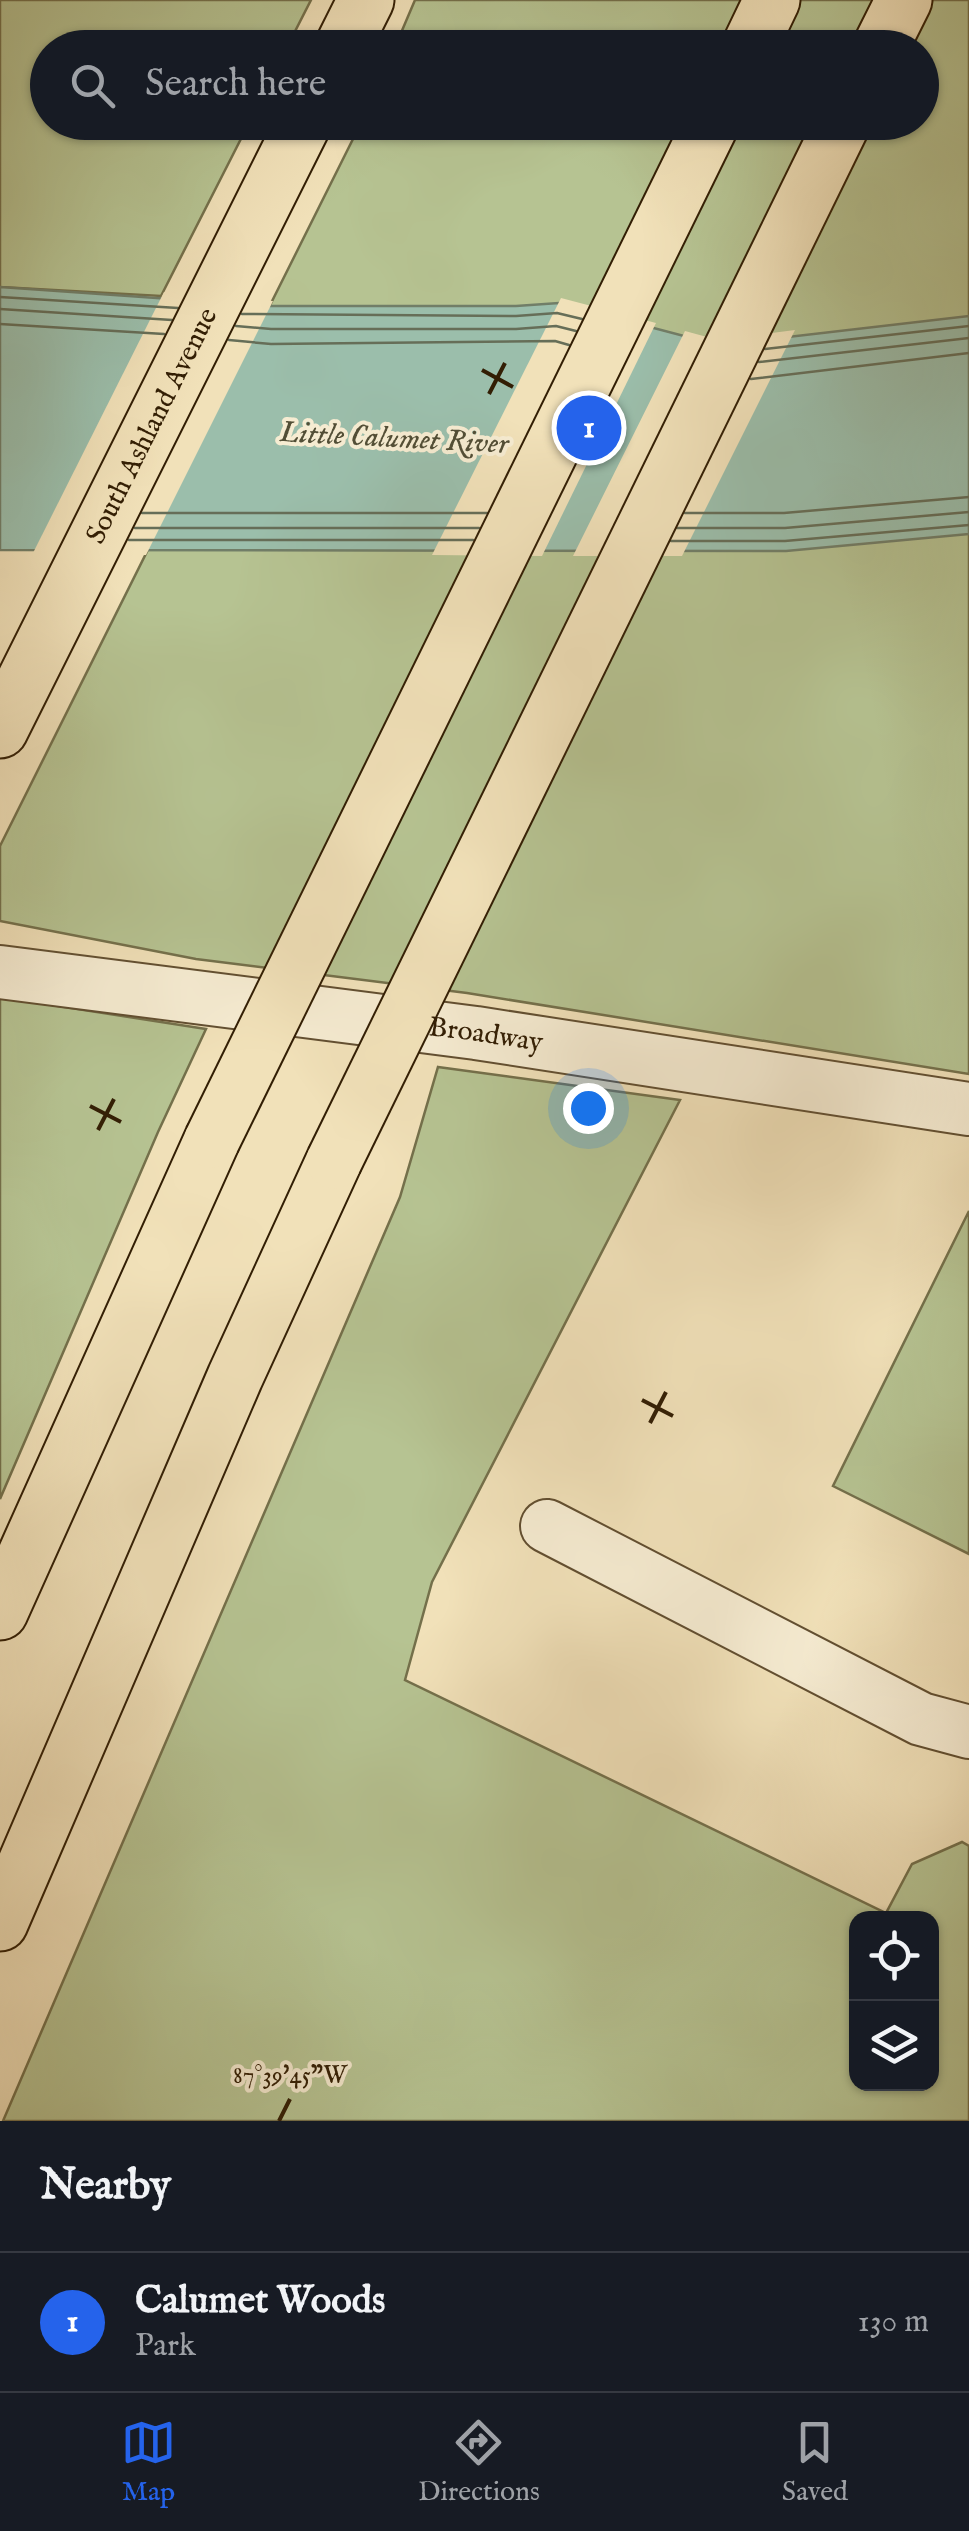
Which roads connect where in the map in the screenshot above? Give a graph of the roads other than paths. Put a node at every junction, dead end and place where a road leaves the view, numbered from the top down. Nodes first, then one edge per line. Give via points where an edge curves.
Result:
1 (772, 0) edge
2 (904, 0) edge
3 (757, 30) edge
4 (889, 30) edge
5 (295, 140) edge
6 (703, 140) edge
7 (835, 140) edge
8 (0, 730) edge
9 (0, 972) edge
10 (969, 1110) edge
11 (547, 1526) dead end
12 (0, 1612) edge
13 (969, 1732) edge
14 (0, 1923) edge

1 - 3 main road
2 - 4 main road
5 - 8 main road, South Ashland Avenue
6 - 12 main road, bridge via 212,1140
7 - 14 main road, bridge via 334,1161
9 - 10 street, Broadway via 476,1033
11 - 13 street via 920,1719

